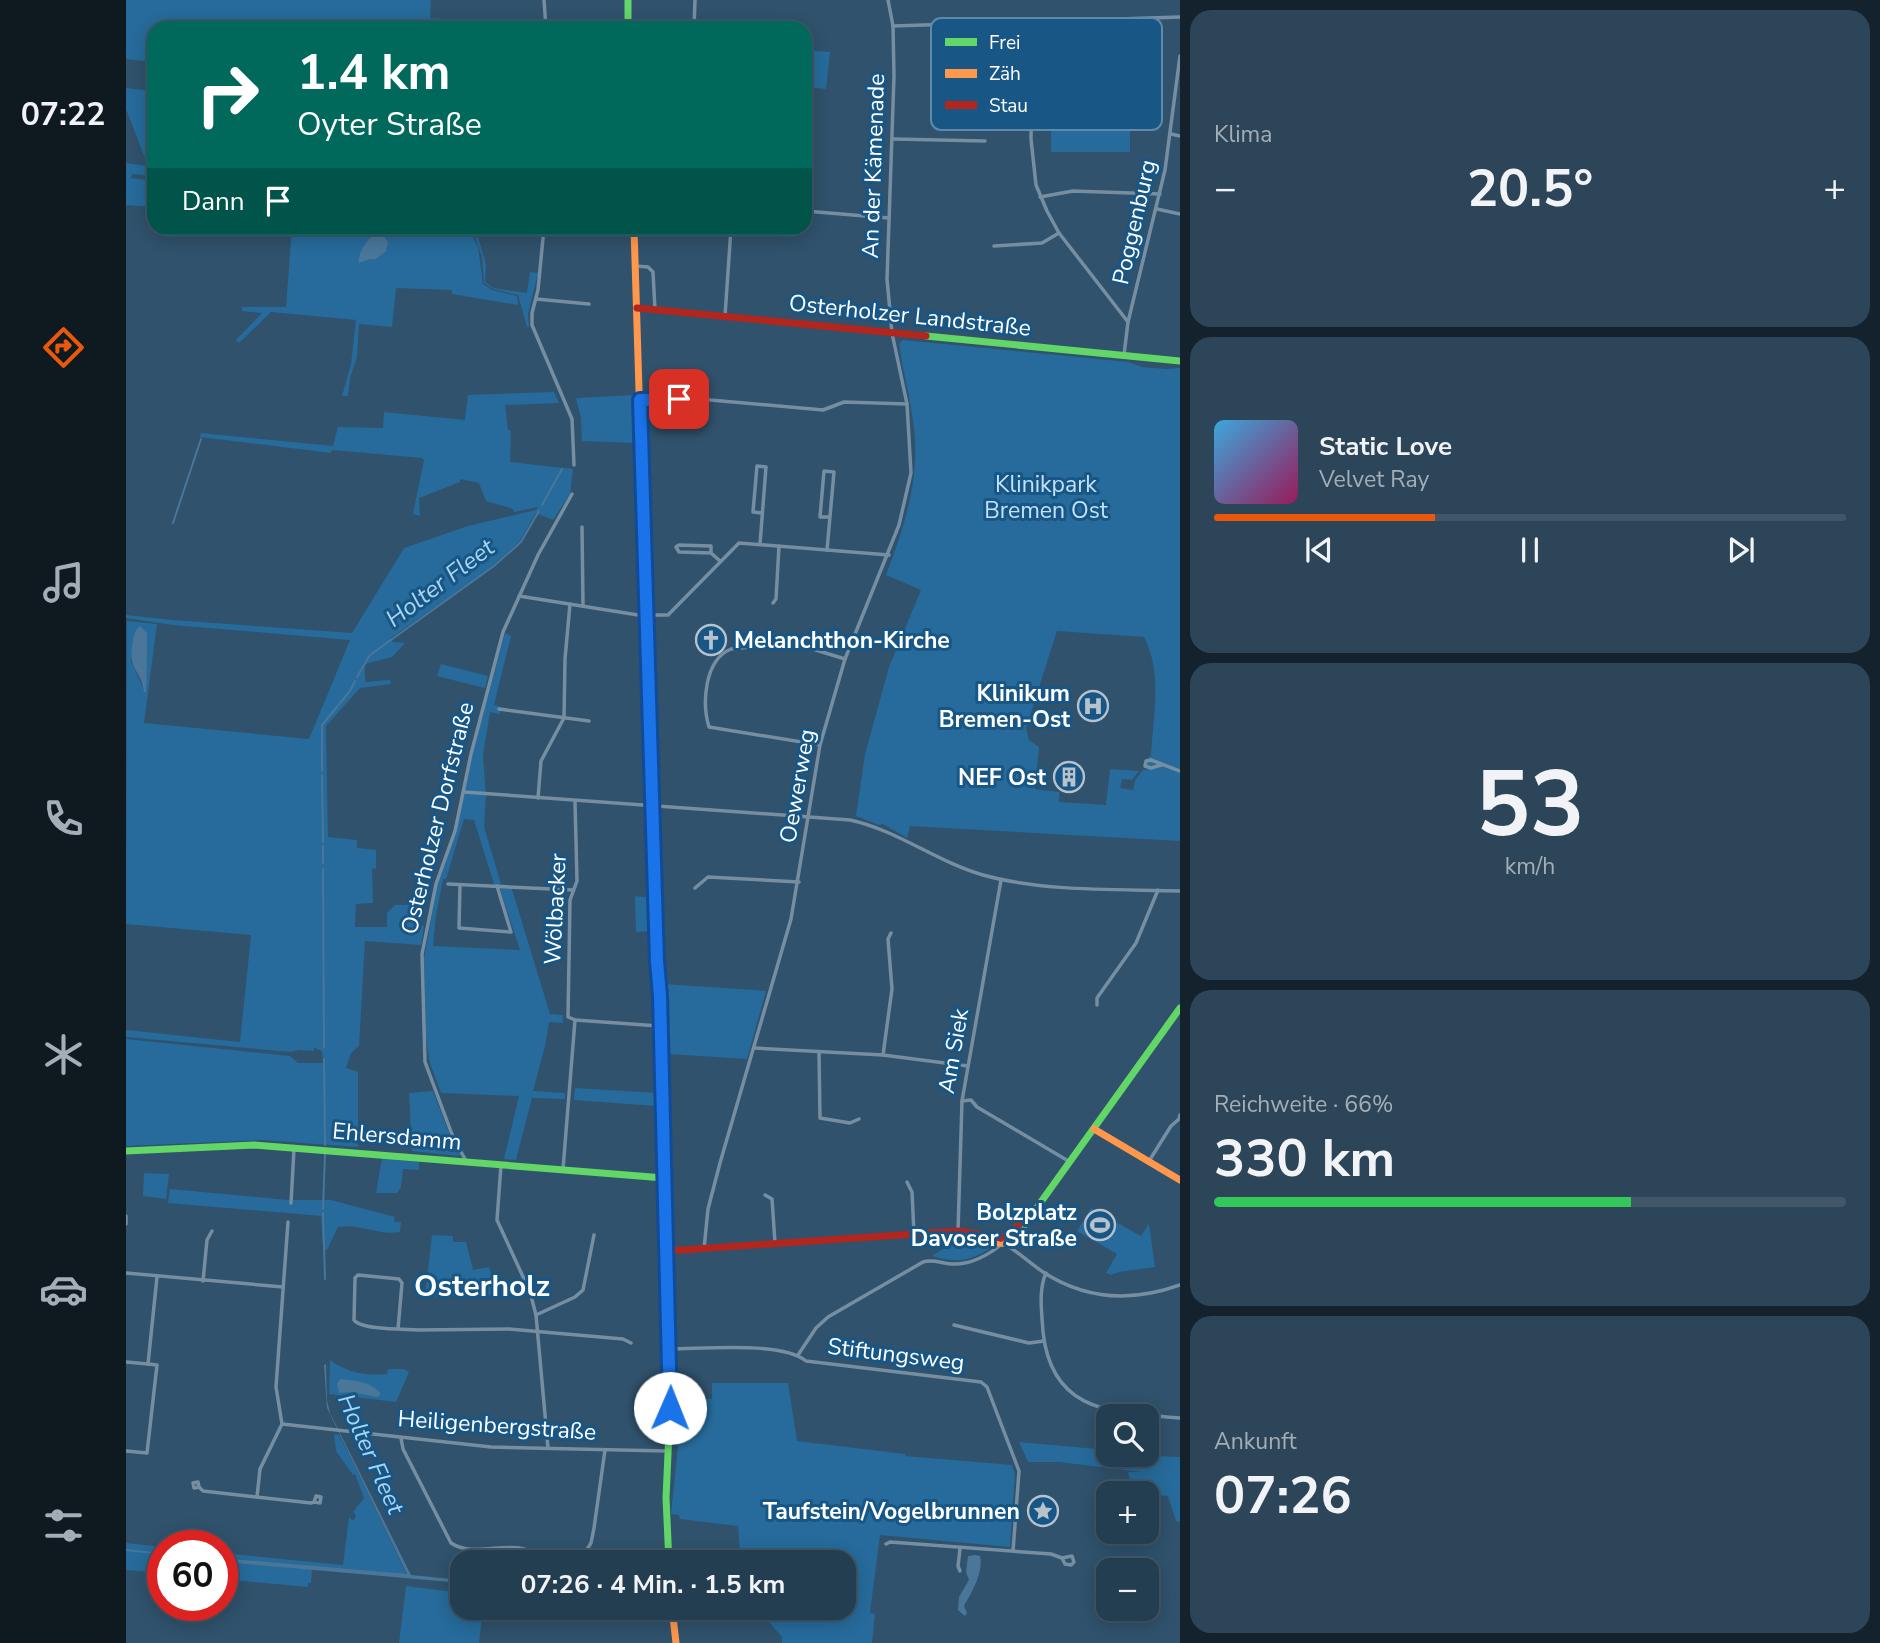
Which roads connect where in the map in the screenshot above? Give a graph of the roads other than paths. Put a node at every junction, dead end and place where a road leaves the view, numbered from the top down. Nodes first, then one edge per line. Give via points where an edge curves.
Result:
1 (544, 0) edge
2 (628, 0) edge
3 (695, 0) edge
4 (888, 0) edge
5 (1180, 17) edge
6 (1143, 18) edge
7 (546, 21) edge
8 (628, 21) edge
9 (694, 21) edge
10 (931, 25) edge
11 (893, 26) junction
12 (1180, 56) edge
13 (1180, 63) edge
14 (1031, 130) edge
15 (1171, 134) junction
16 (1180, 136) edge
17 (893, 139) junction
18 (985, 141) dead end
19 (1160, 194) junction
20 (1040, 197) junction
21 (1157, 209) junction
22 (812, 212) edge
23 (1180, 214) edge
24 (889, 218) junction
25 (1059, 233) junction
26 (543, 235) edge
27 (634, 235) edge
28 (731, 235) edge
29 (994, 246) dead end
30 (636, 266) junction
31 (536, 299) junction
32 (589, 304) dead end
33 (637, 309) junction
34 (655, 310) junction
35 (725, 317) junction
36 (1128, 322) junction
37 (892, 333) junction
38 (1124, 355) junction
39 (1180, 361) edge
40 (640, 400) junction
41 (907, 404) junction
42 (574, 465) dead end
43 (572, 494) dead end
44 (762, 513) junction
45 (830, 517) junction
46 (582, 527) dead end
47 (760, 544) junction
48 (779, 545) junction
49 (827, 550) junction
50 (710, 553) junction
51 (889, 555) junction
52 (720, 562) junction
53 (519, 596) junction
54 (773, 603) dead end
55 (570, 604) junction
56 (583, 606) junction
57 (647, 615) junction
58 (845, 659) junction
59 (499, 709) dead end
60 (564, 718) junction
61 (589, 721) dead end
62 (820, 745) junction
63 (1161, 765) dead end
64 (1180, 772) edge
65 (464, 793) junction
66 (538, 797) junction
67 (575, 802) junction
68 (653, 807) junction
69 (809, 817) junction
70 (1001, 880) junction
71 (799, 882) junction
72 (448, 884) dead end
73 (460, 884) junction
74 (497, 886) junction
75 (695, 888) dead end
76 (573, 890) junction
77 (1158, 890) junction
78 (1180, 891) edge
79 (891, 933) dead end
80 (1097, 1005) dead end
81 (1180, 1007) edge
82 (573, 1019) junction
83 (660, 1026) junction
84 (755, 1048) junction
85 (819, 1052) junction
86 (883, 1055) junction
87 (968, 1066) junction
88 (961, 1101) junction
89 (1180, 1118) edge
90 (859, 1119) dead end
91 (1094, 1129) junction
92 (294, 1147) junction
93 (126, 1151) edge
94 (466, 1161) junction
95 (1149, 1161) junction
96 (1070, 1162) junction
97 (501, 1165) junction
98 (563, 1170) junction
99 (664, 1178) junction
100 (1180, 1180) edge
101 (907, 1182) dead end
102 (765, 1195) dead end
103 (290, 1203) dead end
104 (126, 1216) edge
105 (288, 1222) dead end
106 (126, 1224) edge
107 (212, 1231) dead end
108 (958, 1231) junction
109 (914, 1234) junction
110 (594, 1235) dead end
111 (1002, 1240) junction
112 (775, 1243) junction
113 (704, 1249) junction
114 (667, 1251) junction
115 (126, 1273) edge
116 (1046, 1273) junction
117 (157, 1277) junction
118 (203, 1281) junction
119 (1180, 1285) edge
120 (283, 1287) junction
121 (536, 1315) junction
122 (954, 1325) dead end
123 (398, 1329) junction
124 (537, 1332) junction
125 (1044, 1341) junction
126 (631, 1343) dead end
127 (670, 1349) junction
128 (798, 1355) junction
129 (126, 1362) edge
130 (148, 1364) junction
131 (1180, 1418) edge
132 (282, 1424) junction
133 (401, 1438) junction
134 (548, 1448) junction
135 (605, 1450) junction
136 (126, 1451) edge
137 (668, 1451) junction
138 (199, 1487) dead end
139 (257, 1497) junction
140 (314, 1502) dead end
141 (886, 1544) dead end
142 (960, 1548) junction
143 (668, 1550) edge
144 (1013, 1551) junction
145 (1062, 1558) dead end
146 (961, 1571) dead end
147 (674, 1620) edge
148 (676, 1643) edge

1 - 7 street
2 - 8 main road
3 - 9 street
4 - 11 street, An der Kämenade
5 - 6 street
10 - 11 street
11 - 17 street, An der Kämenade
12 - 13 street, Poggenburg
13 - 15 street, Poggenburg
14 - 20 street via 1031,156
15 - 16 street
15 - 19 street, Poggenburg
17 - 18 street
17 - 24 street, An der Kämenade
19 - 20 street via 1073,191
19 - 21 street, Poggenburg
20 - 25 street
21 - 23 street
21 - 36 street, Poggenburg
22 - 24 street
24 - 37 street, An der Kämenade via 887,279
25 - 29 street via 1042,243
25 - 36 street
26 - 31 street
27 - 30 main road
28 - 35 street
30 - 33 main road
30 - 34 street via 653,272
31 - 32 street
31 - 42 street via 532,327 572,419
33 - 34 main road, Osterholzer Landstraße
33 - 40 main road
34 - 35 main road, Osterholzer Landstraße
35 - 37 main road, Osterholzer Landstraße
36 - 38 street, Poggenburg
37 - 38 main road, Osterholzer Landstraße
37 - 41 street, Oewerweg
38 - 39 main road, Osterholzer Landstraße
40 - 41 street via 823,410 844,402
40 - 57 main road
41 - 51 street, Oewerweg via 911,473
43 - 53 street, Osterholzer Dorfstraße
44 - 44 street via 766,467 757,466 753,512
44 - 47 street
45 - 45 street via 834,472 824,471 820,517
45 - 49 street
46 - 56 street
47 - 48 street
47 - 52 street via 739,543
48 - 49 street
48 - 54 street
49 - 51 street
50 - 50 street via 711,547 676,547 679,552
50 - 52 street
51 - 58 street, Oewerweg
52 - 57 street via 667,615
53 - 55 street
53 - 65 street, Osterholzer Dorfstraße via 494,663
55 - 56 street
55 - 60 street
56 - 57 street
57 - 68 main road
58 - 62 street, Oewerweg
58 - 62 street via 793,645 730,649 708,679 709,727
59 - 60 street
60 - 61 street
60 - 66 street via 541,761
62 - 69 street, Oewerweg
63 - 64 street
65 - 66 street
65 - 94 street, Osterholzer Dorfstraße via 436,884 422,960 425,1062
66 - 67 street
67 - 68 street
67 - 76 street, Wölbacker via 577,881
68 - 69 street
68 - 83 main road
69 - 70 street via 858,822 969,871
69 - 71 street, Oewerweg
70 - 77 street
70 - 87 street, Am Siek
71 - 75 street via 708,877
71 - 84 street, Oewerweg
72 - 73 street
73 - 74 street
73 - 74 street via 458,928 511,932
74 - 76 street
76 - 82 street, Wölbacker via 568,1014
77 - 78 street
77 - 80 street via 1136,943 1097,998
79 - 86 street via 891,999
81 - 91 main road
82 - 83 street
82 - 98 street, Wölbacker
83 - 99 main road
84 - 85 street
84 - 113 street, Oewerweg via 708,1209
85 - 86 street
85 - 90 street via 820,1118 850,1123
86 - 87 street
87 - 88 street, Am Siek
88 - 96 street via 971,1100
88 - 108 street, Am Siek
89 - 95 street
91 - 95 main road
91 - 96 main road
92 - 93 main road, Ehlersdamm
92 - 94 main road, Ehlersdamm
92 - 103 street
94 - 97 main road, Ehlersdamm
95 - 100 main road
96 - 111 main road via 1016,1233
97 - 98 main road, Ehlersdamm
97 - 121 street via 497,1220
98 - 99 main road, Ehlersdamm
99 - 114 main road
101 - 109 street via 912,1192
102 - 112 street via 772,1199
104 - 106 street
105 - 120 street
107 - 118 street
108 - 109 main road
108 - 111 main road
109 - 112 main road
110 - 121 street via 583,1290
111 - 116 street
111 - 128 street via 985,1255 962,1263 923,1262 828,1317
112 - 113 main road
113 - 114 main road
114 - 127 main road
115 - 117 street
116 - 119 street via 1076,1289 1103,1295 1132,1297
116 - 125 street via 1041,1294
117 - 118 street
117 - 130 street
118 - 120 street
120 - 132 street via 276,1387
121 - 124 street
122 - 125 street via 1029,1343
123 - 123 street via 355,1324 358,1275 402,1283
123 - 124 street
124 - 126 street
124 - 134 street
125 - 131 street via 1056,1378 1084,1402
127 - 128 street via 775,1349
127 - 137 main road
128 - 144 street, Stiftungsweg via 806,1362 981,1382 987,1387 1019,1471
129 - 130 street
130 - 136 street via 157,1365 147,1453
132 - 133 street, Heiligenbergstraße
132 - 139 street via 260,1469
133 - 134 street, Heiligenbergstraße
133 - 135 street via 451,1543 489,1550 496,1546 532,1550 538,1557 572,1560 583,1556 593,1537
134 - 135 street, Heiligenbergstraße
135 - 137 street, Heiligenbergstraße
137 - 143 main road
138 - 139 street
139 - 140 street
141 - 142 street
142 - 144 street
142 - 146 street
144 - 145 street
147 - 148 main road

